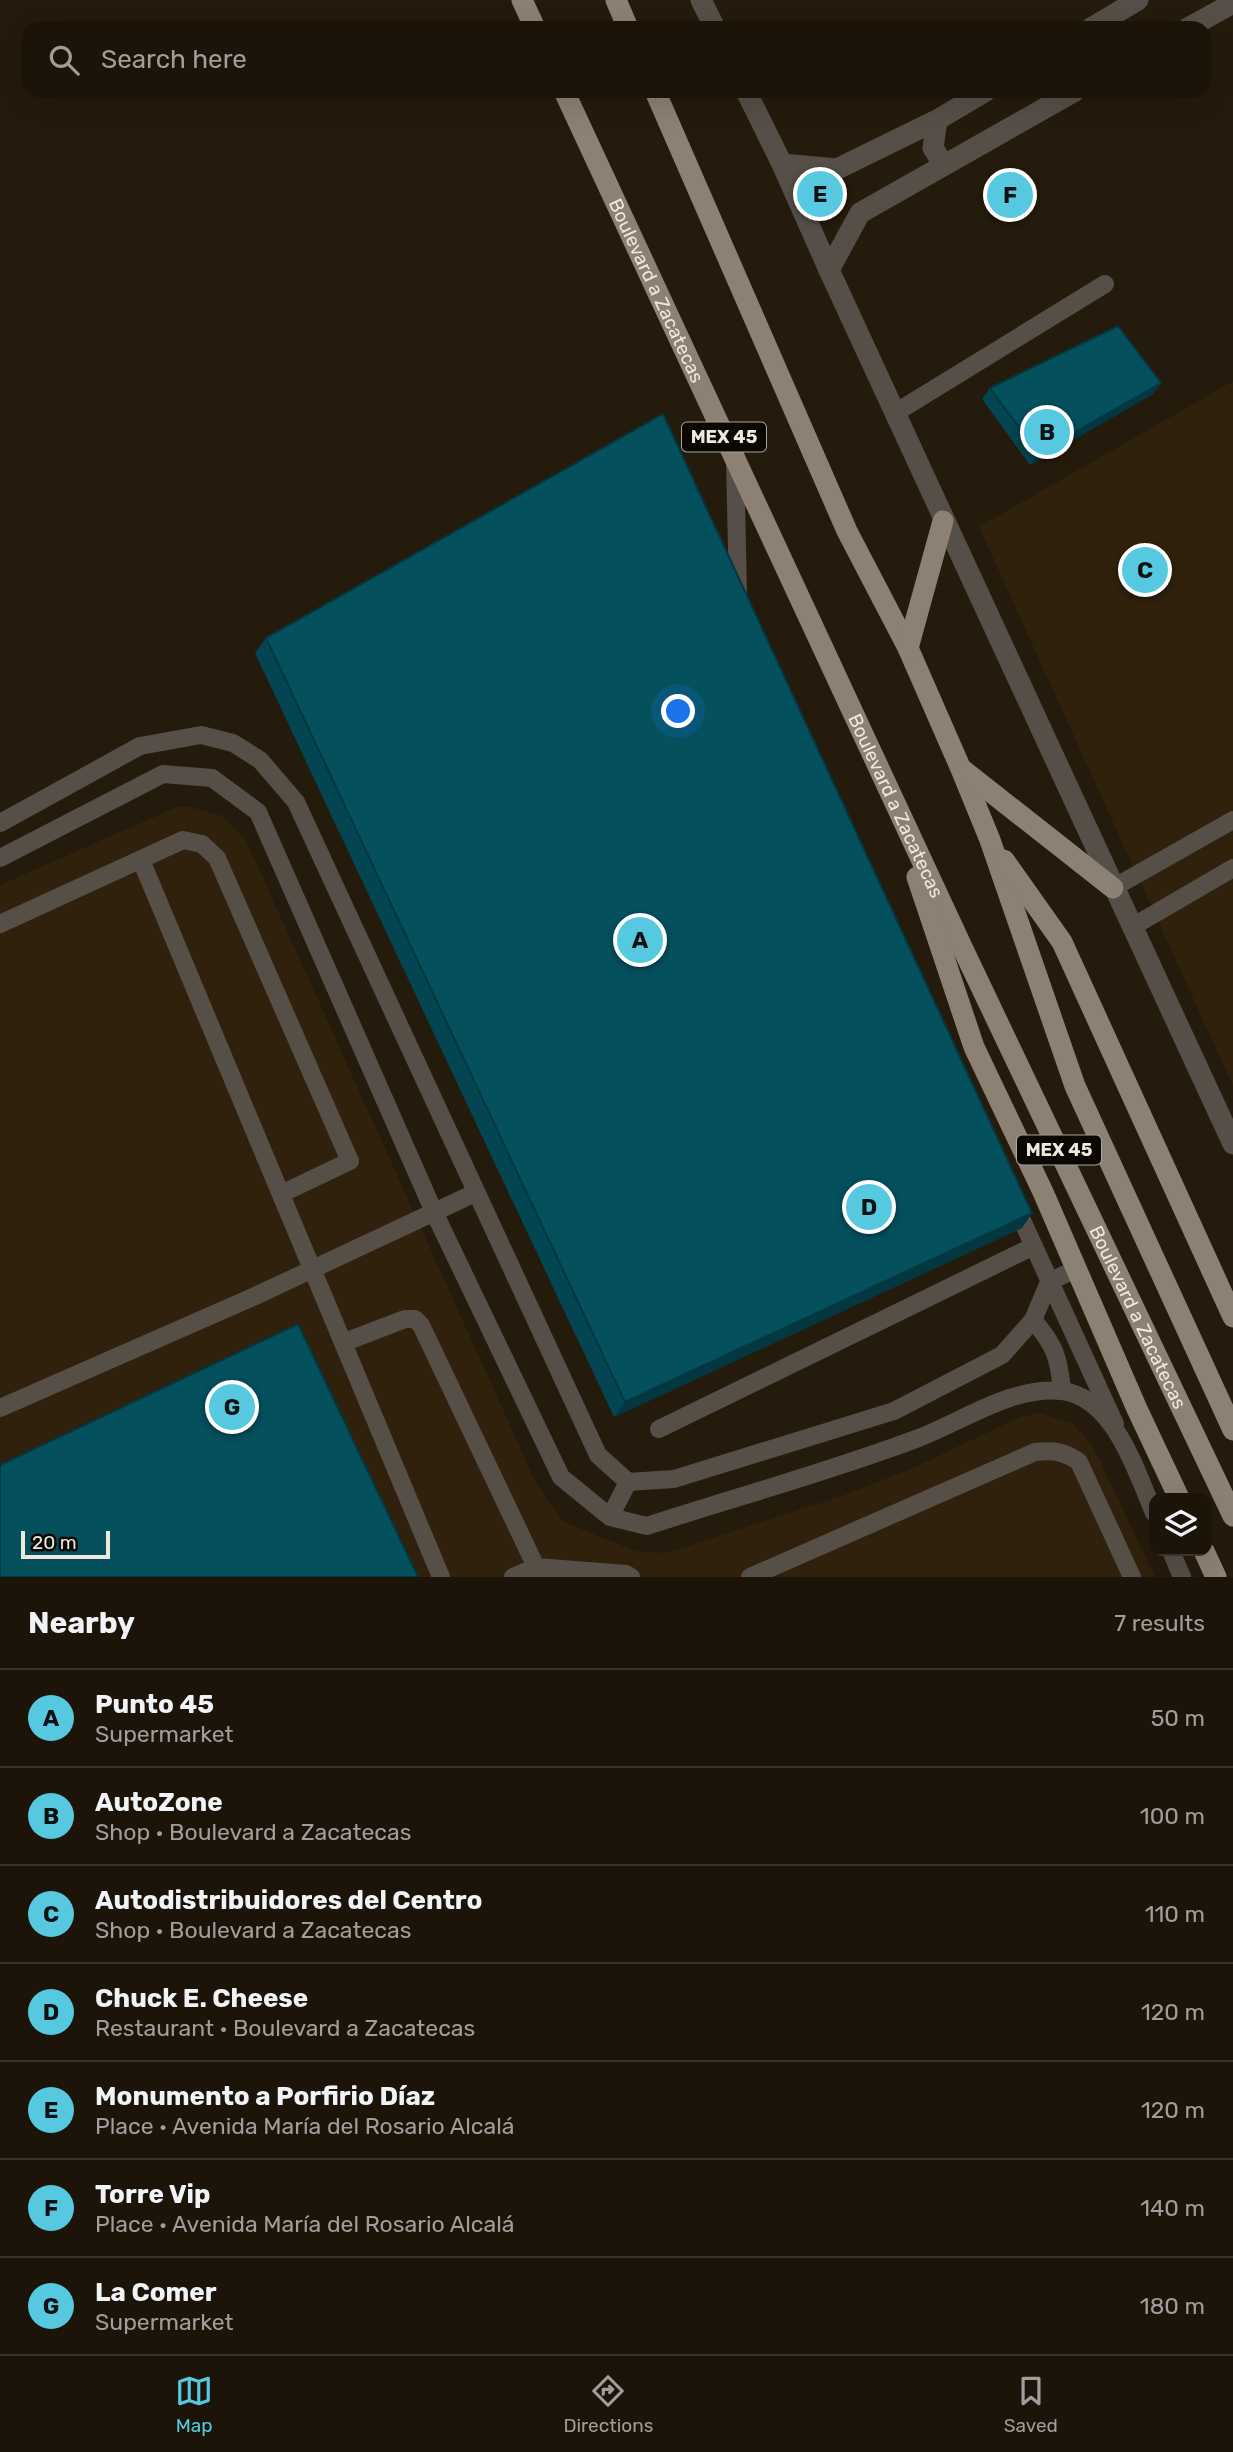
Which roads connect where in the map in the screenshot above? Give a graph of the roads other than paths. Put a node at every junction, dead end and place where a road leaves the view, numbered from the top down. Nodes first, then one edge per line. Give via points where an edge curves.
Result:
1 (522, 0) edge
2 (616, 0) edge
3 (701, 0) edge
4 (1138, 0) edge
5 (1233, 3) edge
6 (532, 21) edge
7 (625, 21) edge
8 (712, 21) edge
9 (1103, 21) edge
10 (1201, 21) edge
11 (567, 98) edge
12 (658, 98) edge
13 (749, 98) edge
14 (974, 98) edge
15 (1062, 98) edge
16 (937, 120) junction
17 (782, 164) junction
18 (943, 164) junction
19 (829, 270) junction
20 (1105, 284) dead end
21 (895, 413) junction
22 (735, 460) junction
23 (943, 521) junction
24 (742, 606) edge
25 (908, 648) junction
26 (961, 769) junction
27 (885, 783) junction
28 (1233, 820) edge
29 (0, 823) edge
30 (990, 840) junction
31 (0, 858) edge
32 (141, 860) junction
33 (1233, 868) edge
34 (1113, 888) junction
35 (0, 924) edge
36 (1132, 927) junction
37 (1233, 1144) edge
38 (1006, 1185) edge
39 (475, 1193) junction
40 (281, 1194) junction
41 (434, 1212) junction
42 (1034, 1246) junction
43 (1076, 1269) junction
44 (312, 1270) junction
45 (1049, 1282) junction
46 (1233, 1317) edge
47 (1033, 1320) junction
48 (345, 1342) junction
49 (1062, 1391) junction
50 (0, 1408) edge
51 (659, 1429) dead end
52 (1118, 1430) junction
53 (1233, 1430) edge
54 (628, 1482) junction
55 (1177, 1493) edge
56 (1149, 1501) edge
57 (1233, 1516) edge
58 (610, 1517) junction
59 (1173, 1556) edge
60 (1206, 1556) edge
61 (536, 1567) junction
62 (442, 1577) edge
63 (513, 1577) edge
64 (554, 1577) edge
65 (631, 1577) edge
66 (750, 1577) edge
67 (1132, 1577) edge
68 (1182, 1577) edge
69 (1216, 1577) edge

1 - 6 main road
2 - 7 main road
3 - 8 street
4 - 9 street
5 - 10 street
11 - 22 main road, Boulevard a Zacatecas / MEX 45
12 - 25 main road, Boulevard a Zacatecas / MEX 45 via 847,531
13 - 17 street
14 - 16 street
15 - 18 street
16 - 17 street via 837,169
16 - 18 street via 933,148
17 - 19 street
18 - 19 street via 860,213
19 - 21 street
20 - 21 lane
21 - 23 street
22 - 24 lane via 735,585
22 - 27 main road, Boulevard a Zacatecas / MEX 45
23 - 25 main road
23 - 34 street
25 - 26 main road, Boulevard a Zacatecas / MEX 45
26 - 30 main road, Boulevard a Zacatecas / MEX 45
26 - 34 main road
27 - 43 main road via 958,1032
27 - 57 main road, Boulevard a Zacatecas / MEX 45
28 - 34 lane
29 - 39 lane via 140,746 201,735 233,743 260,760 296,802
30 - 46 main road via 1062,942
30 - 53 main road, Boulevard a Zacatecas / MEX 45 via 1075,1086
31 - 41 lane via 163,774 212,778 258,812
32 - 35 lane
32 - 40 lane
32 - 40 lane via 183,840 202,844 217,858 350,1161
33 - 36 lane
34 - 36 street
36 - 37 street
38 - 42 lane
39 - 41 lane
39 - 54 lane via 598,1455
40 - 44 lane
41 - 44 lane
41 - 58 lane via 561,1477
42 - 45 lane
42 - 51 lane
43 - 45 lane
43 - 55 main road
44 - 48 lane
44 - 50 lane
45 - 47 lane
45 - 52 lane
47 - 49 lane via 1052,1340
47 - 54 lane via 1002,1355 894,1411 674,1479
48 - 61 lane via 405,1319 415,1319 421,1325
48 - 62 lane
49 - 52 lane via 1086,1401
49 - 58 lane via 1009,1397 918,1439 647,1526
52 - 56 lane
54 - 58 lane
59 - 68 lane
60 - 69 main road
61 - 63 lane
61 - 64 lane
61 - 65 lane
66 - 67 lane via 1035,1452 1051,1450 1067,1453 1079,1462

